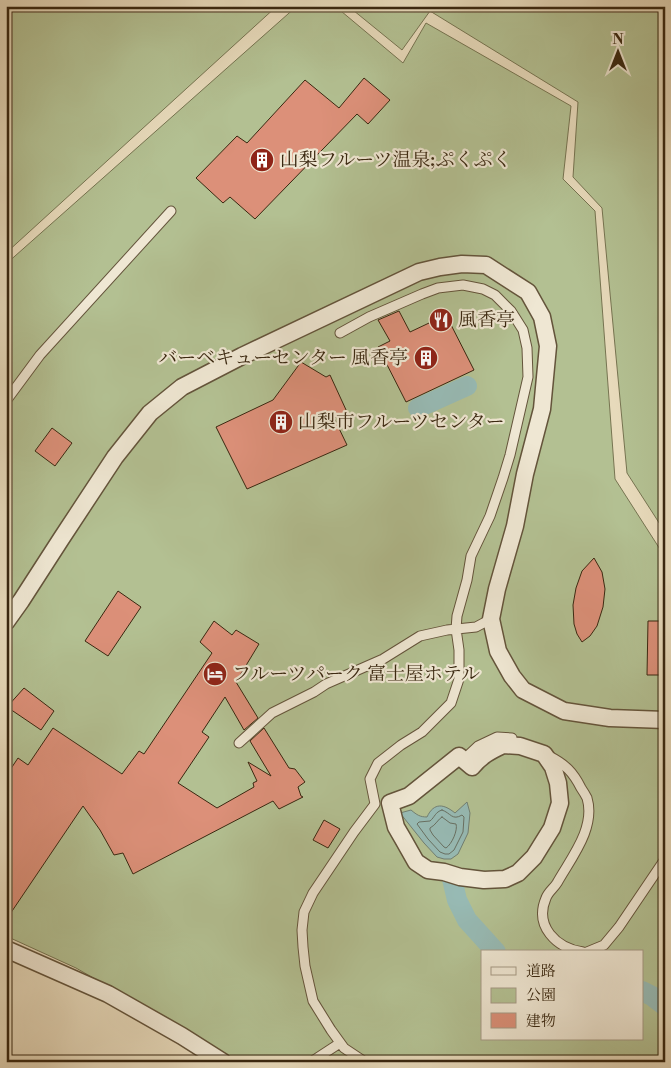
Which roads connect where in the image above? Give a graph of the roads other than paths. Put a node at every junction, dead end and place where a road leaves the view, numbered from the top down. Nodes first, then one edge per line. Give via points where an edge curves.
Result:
1 (171, 212) dead end
2 (340, 333) dead end
3 (6, 401) edge
4 (7, 619) edge
5 (491, 619) junction
6 (456, 629) junction
7 (665, 720) edge
8 (239, 743) dead end
9 (544, 754) junction
10 (463, 760) junction
11 (560, 761) junction
12 (375, 804) junction
13 (393, 812) junction
14 (665, 859) edge
15 (6, 949) edge
16 (573, 950) edge
17 (590, 950) edge
18 (340, 1043) junction
19 (223, 1062) edge
20 (311, 1062) edge
21 (364, 1062) edge

1 - 3 lane via 40,355
2 - 6 lane via 422,294 438,288 463,286 483,289 495,295 523,330 528,377 503,478 471,556
4 - 5 street via 115,457 150,412 182,387 419,272 462,264 486,265 528,292 542,317 548,346 542,409
5 - 6 lane via 476,627
5 - 7 street via 498,651 523,690 564,711 610,718
6 - 8 lane via 420,636 383,658 326,684 272,713
6 - 12 lane via 459,679 451,703 422,732 378,763 370,779
9 - 10 street via 520,746 503,745 480,757 472,767
9 - 11 lane
9 - 13 street via 553,767 560,803 552,828 534,857 518,873 505,879 484,880 428,870 416,862 396,827
10 - 11 lane via 478,746 497,737 535,743
10 - 13 street via 459,756 410,796 390,802
11 - 16 lane via 579,784 589,810 584,836 546,897 542,912 550,936
12 - 13 lane
12 - 18 lane via 313,893 304,912 303,947 313,1001
14 - 17 lane via 619,927 604,945
15 - 19 street via 108,994
18 - 20 lane
18 - 21 lane

